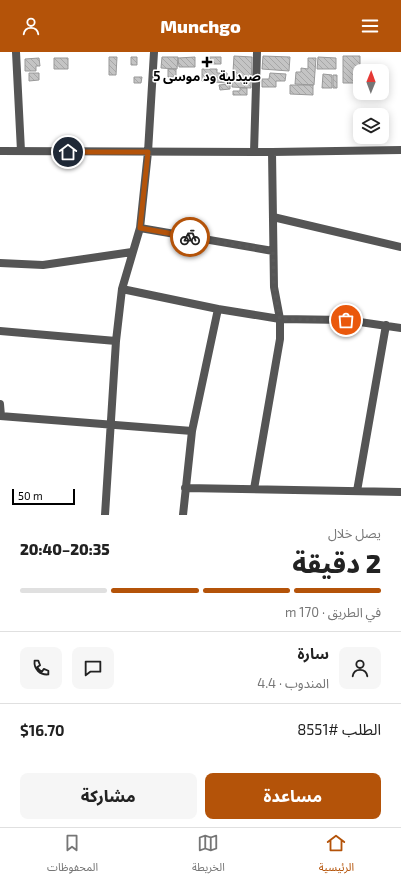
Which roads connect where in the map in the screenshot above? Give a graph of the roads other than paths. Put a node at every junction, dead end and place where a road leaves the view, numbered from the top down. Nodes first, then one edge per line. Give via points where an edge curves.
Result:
1 (16, 52) edge
2 (154, 52) edge
3 (257, 52) edge
4 (401, 150) edge
5 (0, 151) edge
6 (21, 151) junction
7 (148, 152) junction
8 (254, 152) junction
9 (272, 152) junction
10 (273, 217) junction
11 (140, 228) junction
12 (401, 248) edge
13 (273, 251) junction
14 (132, 252) junction
15 (0, 263) edge
16 (122, 289) junction
17 (218, 309) junction
18 (280, 319) junction
19 (386, 325) junction
20 (401, 328) edge
21 (0, 331) edge
22 (116, 341) junction
23 (0, 404) edge
24 (1, 416) edge
25 (111, 424) junction
26 (192, 431) junction
27 (185, 488) junction
28 (254, 490) junction
29 (357, 491) junction
30 (401, 492) edge
31 (105, 515) edge
32 (184, 515) edge

1 - 6 street
2 - 7 street
3 - 8 street
4 - 9 street
5 - 6 street
6 - 7 street
7 - 8 street
7 - 11 street
8 - 9 street
9 - 10 street
10 - 12 street
10 - 13 street
11 - 13 street
11 - 14 street
13 - 18 street via 274,287
14 - 15 street via 43,265
14 - 16 street
16 - 17 street
16 - 22 street
17 - 18 street
17 - 26 street
18 - 19 street via 346,320
18 - 28 street via 280,339
19 - 20 street
19 - 29 street
21 - 22 street
22 - 25 street
23 - 24 street
24 - 25 street
25 - 26 street
25 - 31 street
26 - 27 street
27 - 28 street
27 - 32 street
28 - 29 street
29 - 30 street

